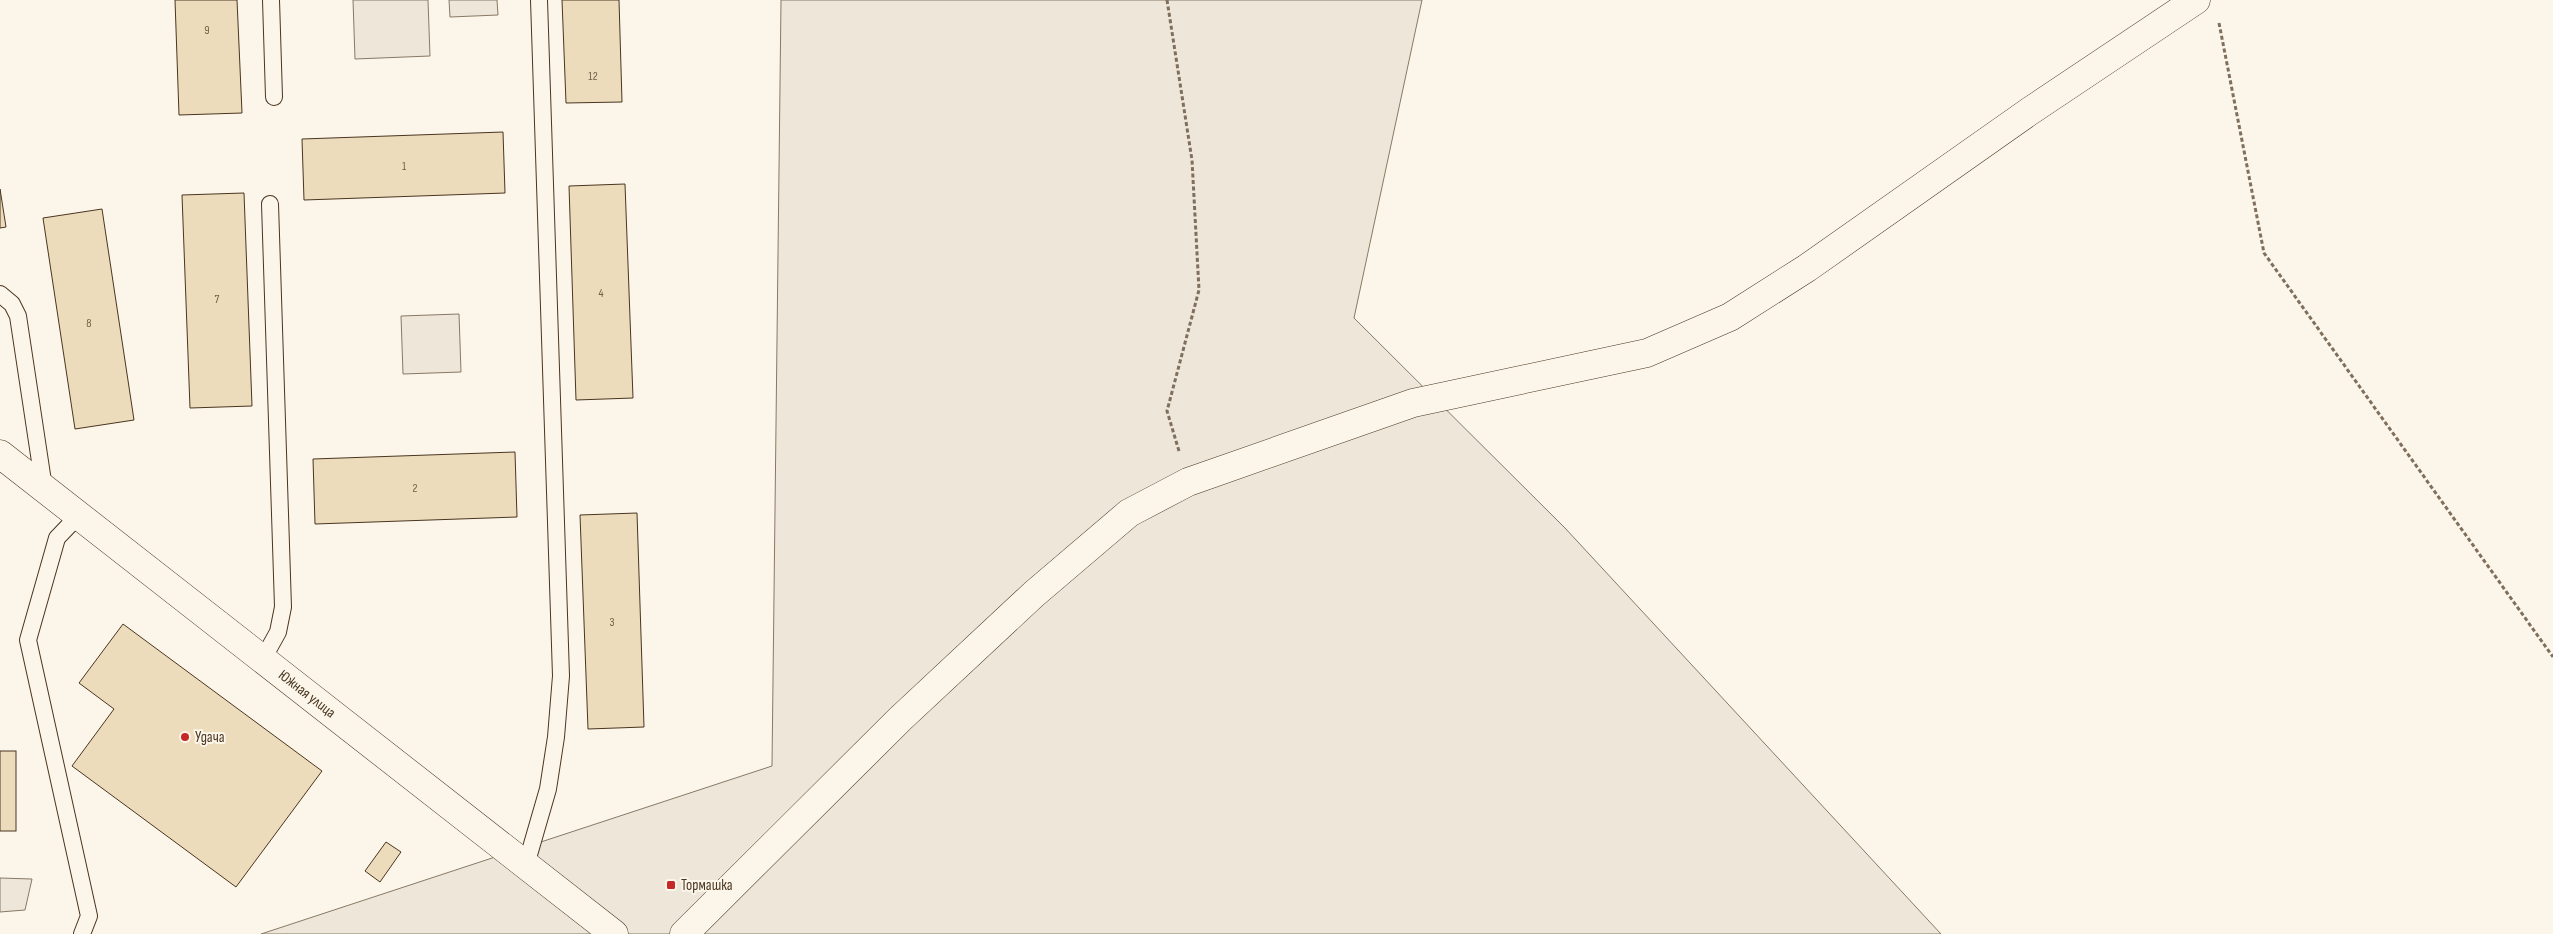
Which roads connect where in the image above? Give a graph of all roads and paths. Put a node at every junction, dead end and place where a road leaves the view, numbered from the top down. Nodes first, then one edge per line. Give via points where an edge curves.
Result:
1 (271, 0) edge
2 (539, 0) edge
3 (1167, 0) edge
4 (2196, 0) edge
5 (2219, 20) dead end
6 (274, 97) dead end
7 (270, 204) dead end
8 (0, 294) edge
9 (0, 454) edge
10 (1188, 482) junction
11 (44, 488) junction
12 (78, 515) junction
13 (2553, 657) edge
14 (263, 659) junction
15 (526, 864) junction
16 (82, 934) edge
17 (614, 934) edge
18 (684, 934) edge

1 - 6 lane
2 - 15 lane via 561,676 548,789
3 - 10 path via 1192,160 1199,290 1167,411
4 - 10 street via 2030,111 1807,268 1730,317 1646,353 1413,403
5 - 13 path via 2264,253
7 - 14 lane via 283,607 278,632
8 - 11 lane via 12,304 18,316
9 - 11 street, Южная улица
10 - 18 street via 1129,513 1034,594 900,720
11 - 12 street, Южная улица
12 - 14 street, Южная улица
12 - 16 lane via 57,538 28,640 89,916
14 - 15 street, Южная улица
15 - 17 street, Южная улица

